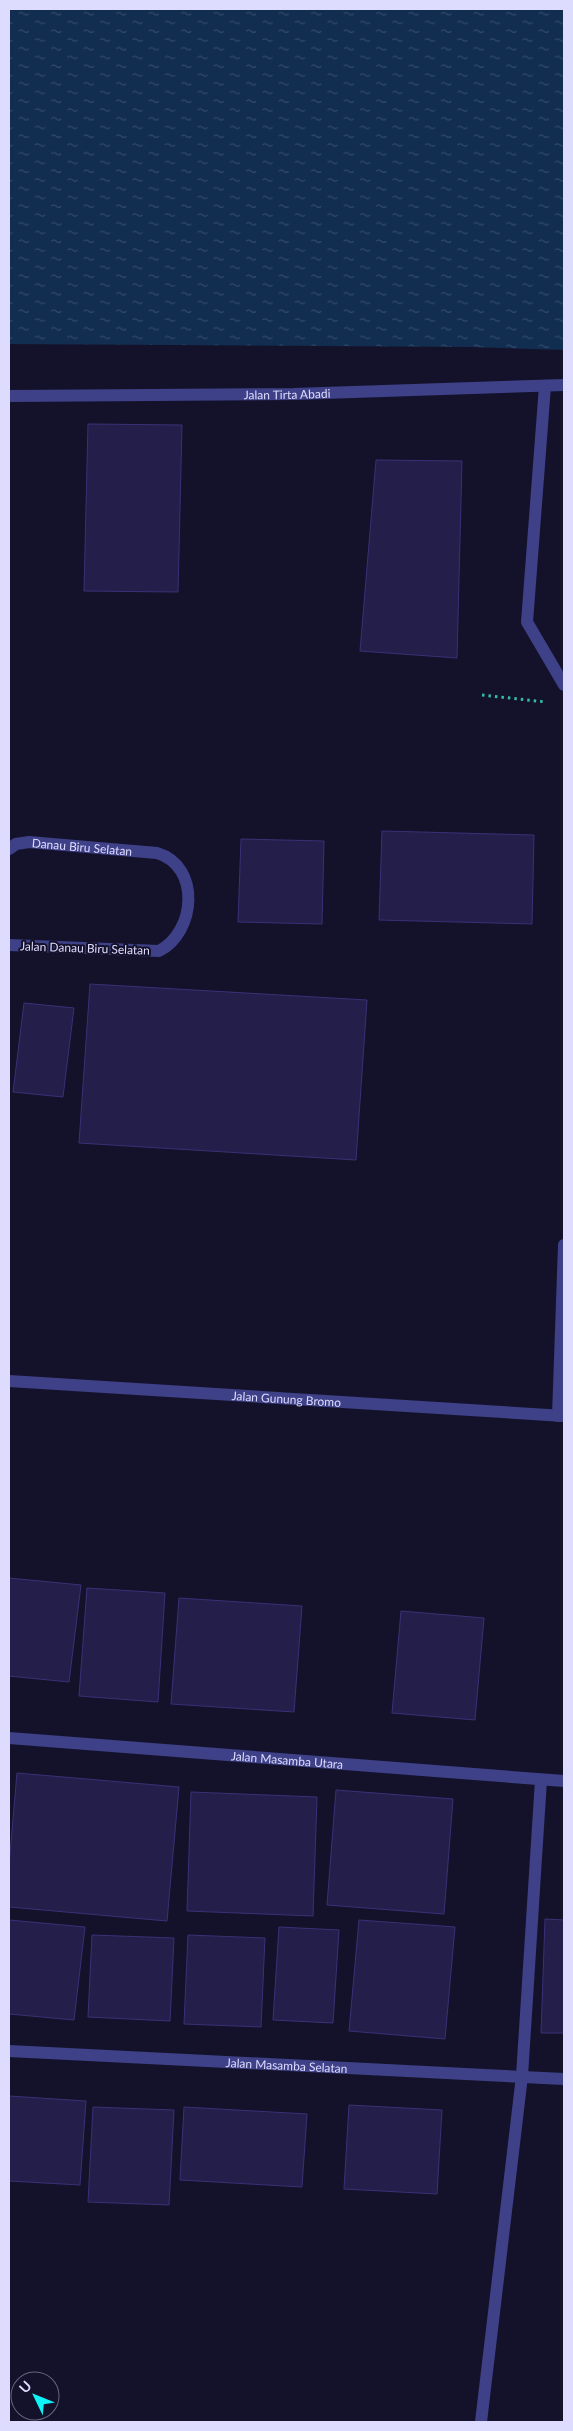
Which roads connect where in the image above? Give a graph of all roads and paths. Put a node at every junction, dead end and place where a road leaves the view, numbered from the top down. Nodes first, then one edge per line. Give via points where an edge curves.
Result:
1 (564, 385) edge
2 (545, 386) junction
3 (9, 396) edge
4 (564, 685) edge
5 (482, 695) dead end
6 (555, 703) dead end
7 (9, 849) edge
8 (157, 853) joint
9 (9, 945) edge
10 (564, 1246) edge
11 (9, 1381) edge
12 (561, 1416) edge
13 (9, 1738) edge
14 (541, 1780) junction
15 (564, 1781) edge
16 (9, 2051) edge
17 (522, 2076) junction
18 (564, 2079) edge
19 (481, 2422) edge

1 - 2 street, Jalan Tirta Abadi
2 - 3 street, Jalan Tirta Abadi via 294,394
2 - 4 street via 527,622
5 - 6 path
7 - 8 street, Danau Biru Selatan via 29,842
8 - 9 street, Jalan Danau Biru Selatan via 185,875 188,886 186,919 175,939 163,948 153,951
10 - 12 street
11 - 12 street, Jalan Gunung Bromo
13 - 14 street, Jalan Masamba Utara
14 - 15 street, Jalan Masamba Utara
14 - 17 street
16 - 17 street, Jalan Masamba Selatan
17 - 18 street, Jalan Masamba Selatan
17 - 19 street

